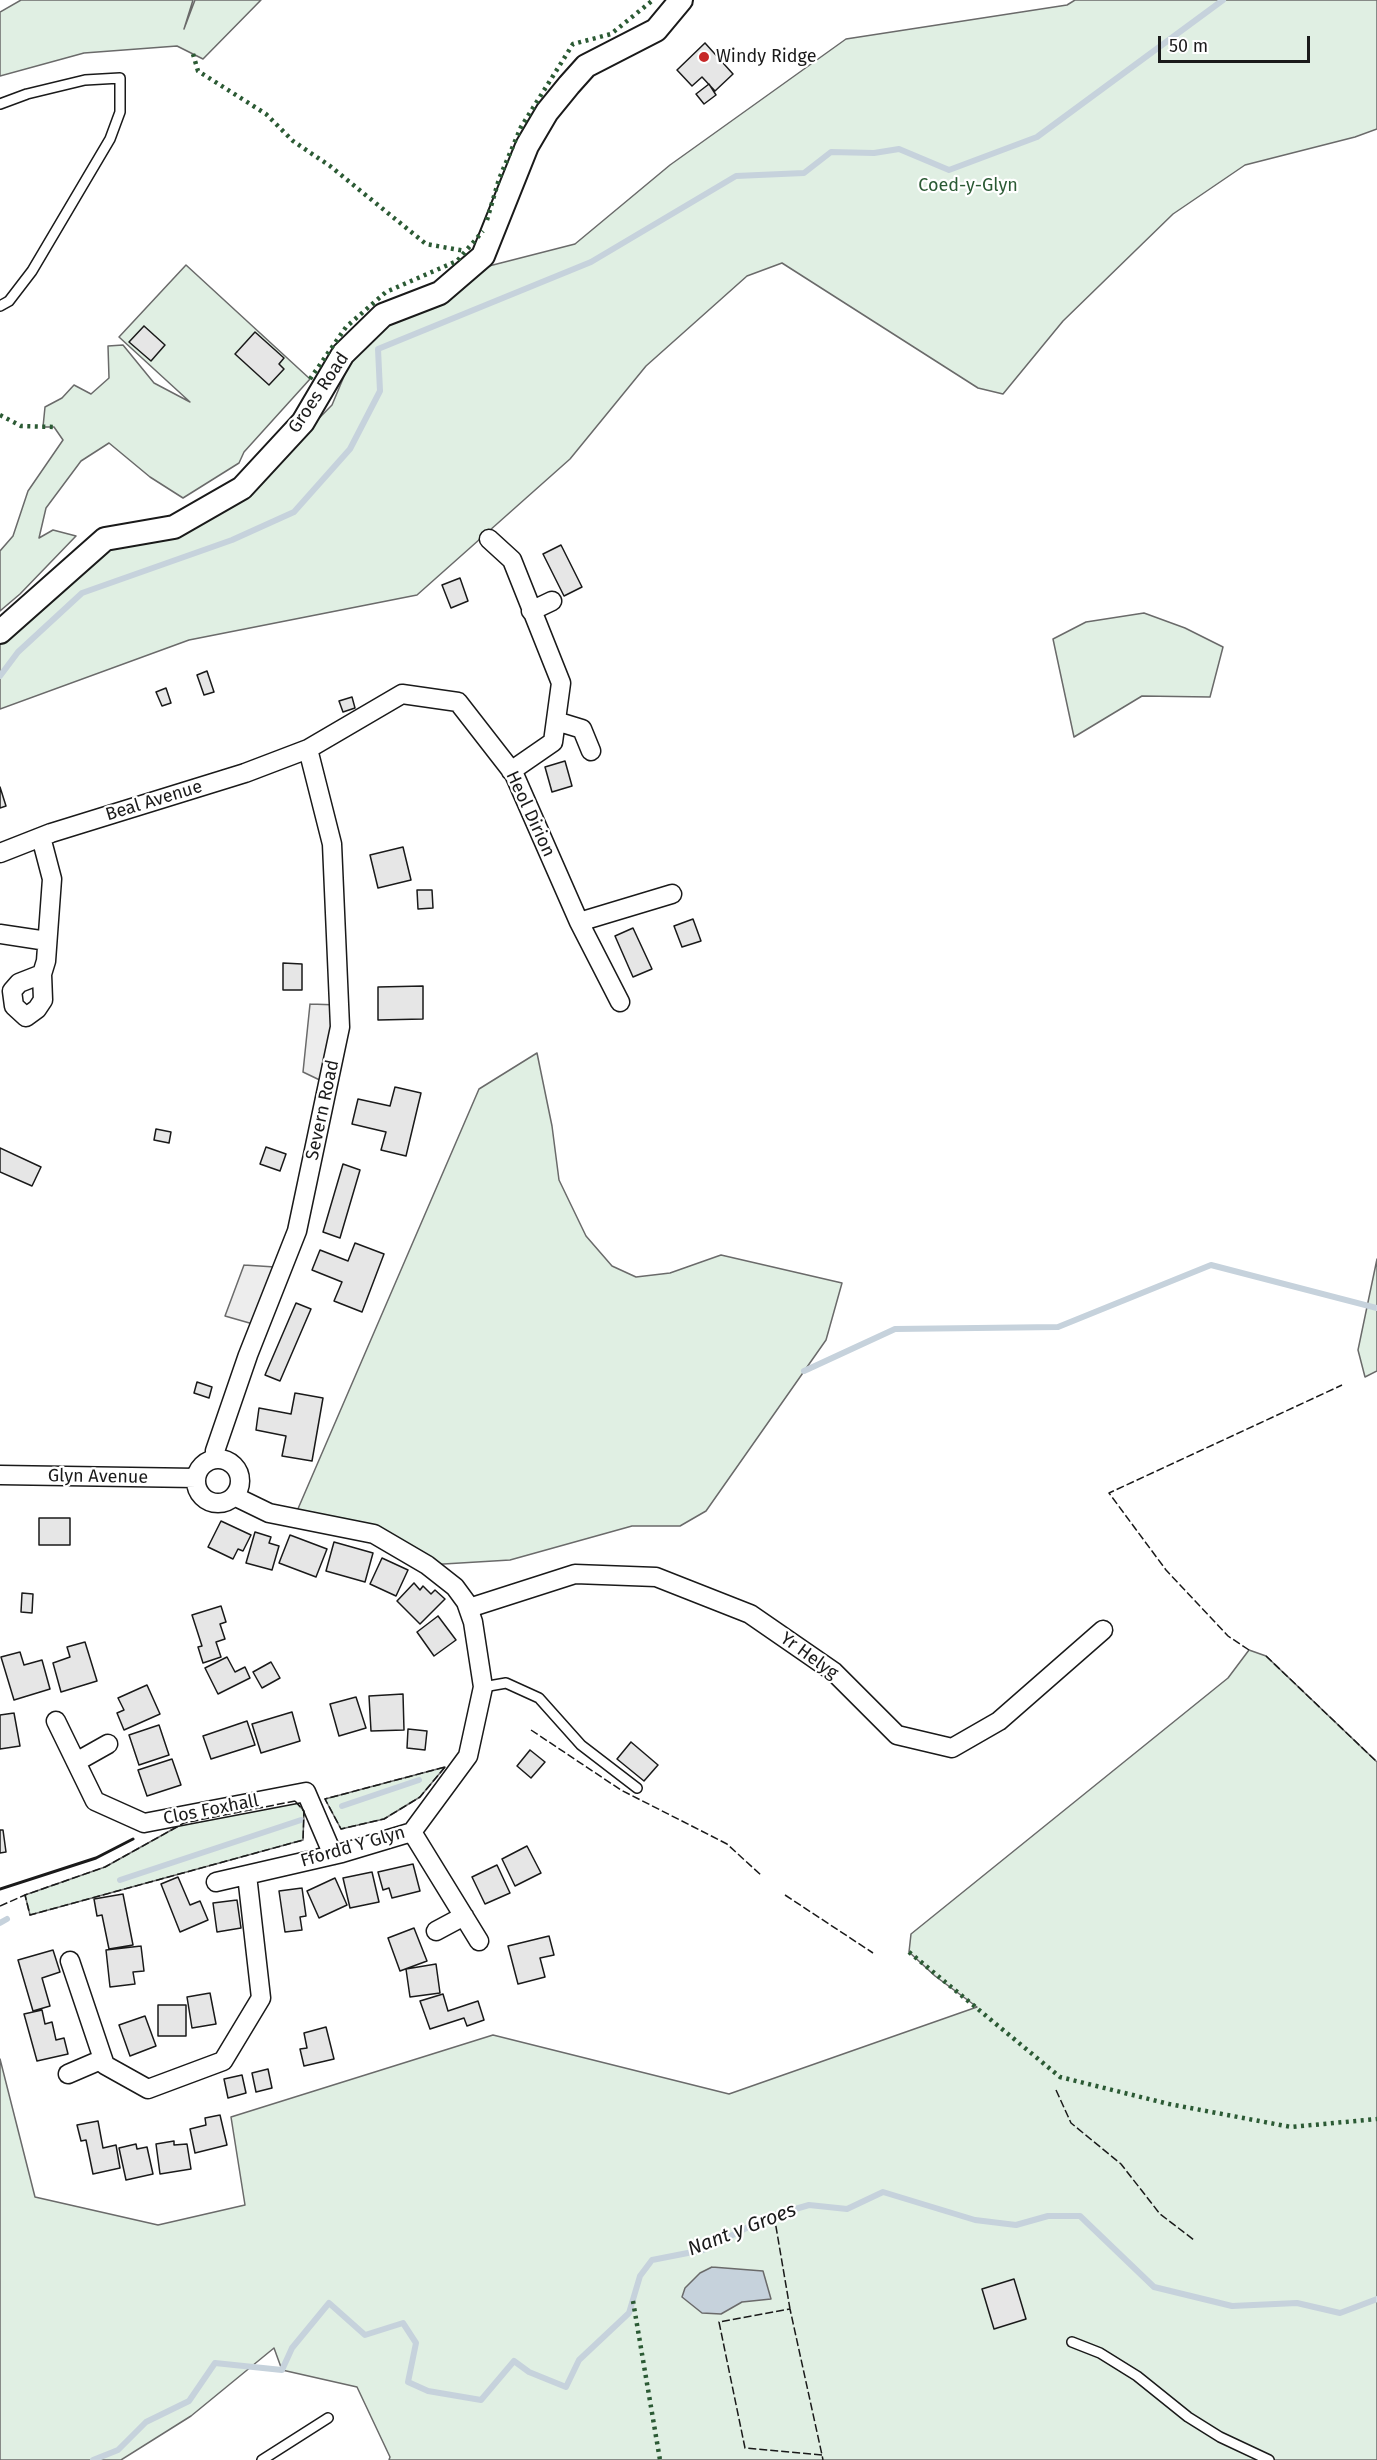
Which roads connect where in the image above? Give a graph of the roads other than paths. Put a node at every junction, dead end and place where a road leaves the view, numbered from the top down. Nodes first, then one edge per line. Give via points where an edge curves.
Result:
1 (681, 0) edge
2 (0, 104) edge
3 (0, 306) edge
4 (489, 539) dead end
5 (552, 601) dead end
6 (531, 611) junction
7 (0, 632) edge
8 (556, 721) junction
9 (308, 749) junction
10 (591, 751) dead end
11 (511, 771) junction
12 (41, 837) junction
13 (0, 853) edge
14 (672, 894) dead end
15 (579, 922) junction
16 (0, 934) edge
17 (47, 941) junction
18 (42, 974) dead end
19 (620, 1002) dead end
20 (218, 1459) junction
21 (0, 1475) edge
22 (196, 1478) junction
23 (234, 1496) junction
24 (469, 1608) junction
25 (1103, 1630) dead end
26 (483, 1687) junction
27 (56, 1720) dead end
28 (108, 1744) dead end
29 (76, 1762) junction
30 (637, 1788) dead end
31 (412, 1832) junction
32 (333, 1855) junction
33 (247, 1875) junction
34 (216, 1882) dead end
35 (464, 1916) junction
36 (436, 1931) dead end
37 (479, 1941) dead end
38 (70, 1962) dead end
39 (103, 2058) junction
40 (68, 2074) dead end
41 (1072, 2343) dead end
42 (328, 2418) dead end
43 (262, 2460) edge
44 (1269, 2460) edge

1 - 7 street, Groes Road via 656,30 586,66 547,112 527,146 483,256 440,293 383,315 343,354 303,422 242,488 174,527 105,539
2 - 3 lane via 85,80 120,78 120,112 110,139 32,271 9,301
4 - 6 street via 512,560
5 - 6 street
6 - 8 street via 561,683
8 - 10 street via 582,729
8 - 11 street via 553,742
9 - 11 street, Heol Dirion via 402,694 458,702
9 - 12 street, Beal Avenue
9 - 20 street, Severn Road via 332,843 340,1027 297,1231 248,1355 215,1451
11 - 15 street, Heol Dirion
12 - 13 street, Beal Avenue
12 - 17 street via 52,879
14 - 15 street
15 - 19 street, Heol Dirion
16 - 17 street
17 - 18 street
20 - 22 street via 201,1467
20 - 23 street via 231,1463 239,1476
21 - 22 street, Glyn Avenue
22 - 23 street via 198,1492 208,1501 222,1503
23 - 24 street, Ffordd Y Glyn via 269,1514 374,1534 427,1565 455,1587
24 - 25 street, Yr Helyg via 575,1574 656,1577 750,1614 834,1672 897,1735 952,1748 999,1721
24 - 26 street, Ffordd Y Glyn
26 - 30 lane via 506,1683 539,1698 581,1745
26 - 31 street, Ffordd Y Glyn via 468,1756
27 - 29 street, Clos Foxhall
28 - 29 street
29 - 32 street, Clos Foxhall via 95,1801 144,1823 306,1792
31 - 32 street, Ffordd Y Glyn
31 - 35 street
32 - 33 street, Ffordd Y Glyn
33 - 34 street, Ffordd Y Glyn
33 - 39 street via 261,1998 223,2061 148,2089 105,2066
35 - 36 street
35 - 37 street
38 - 39 street
39 - 40 street
41 - 44 lane via 1100,2353 1137,2376 1220,2438
42 - 43 lane

